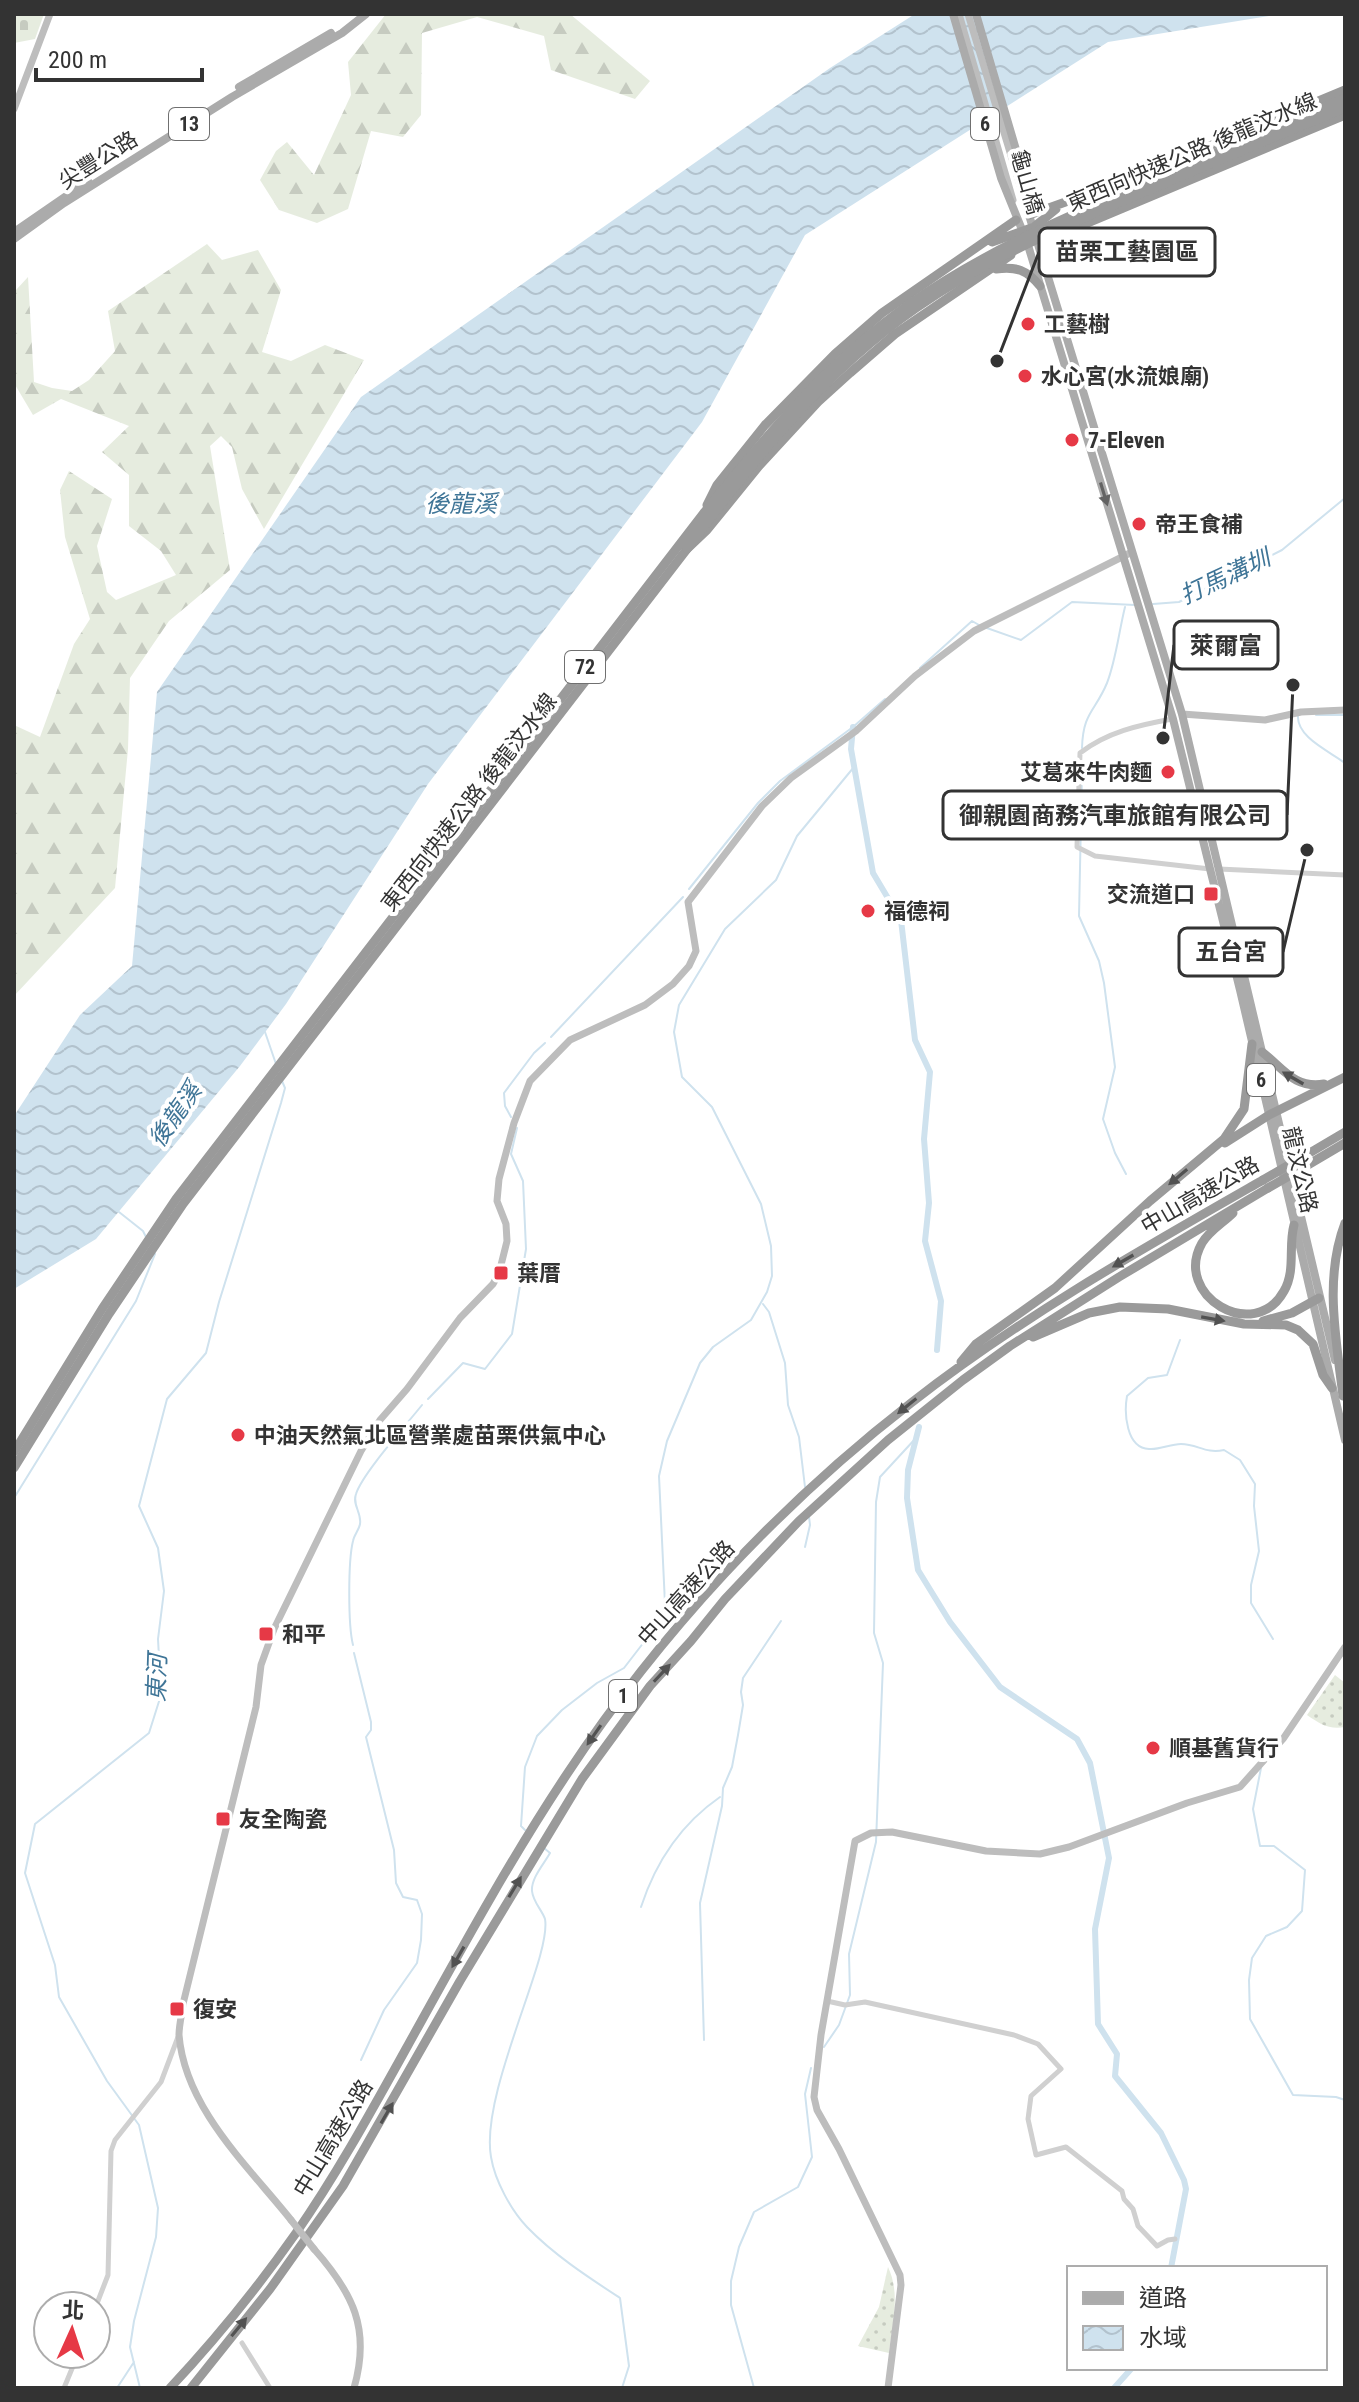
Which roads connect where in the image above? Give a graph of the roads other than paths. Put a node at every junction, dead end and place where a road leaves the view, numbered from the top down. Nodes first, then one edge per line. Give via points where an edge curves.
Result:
1 (50, 14) edge
2 (358, 14) edge
3 (366, 14) edge
4 (956, 14) edge
5 (968, 14) edge
6 (976, 14) edge
7 (1345, 90) edge
8 (1345, 98) edge
9 (1345, 108) edge
10 (14, 109) edge
11 (1345, 115) edge
12 (1062, 205) junction
13 (1029, 215) junction
14 (1016, 220) junction
15 (1034, 227) junction
16 (1073, 229) junction
17 (14, 232) edge
18 (1029, 237) junction
19 (14, 239) edge
20 (979, 248) junction
21 (992, 270) junction
22 (1048, 271) junction
23 (1040, 286) junction
24 (703, 514) junction
25 (687, 549) junction
26 (1127, 554) junction
27 (1150, 629) junction
28 (1345, 710) edge
29 (1178, 717) junction
30 (1215, 869) junction
31 (1345, 875) edge
32 (1252, 1044) junction
33 (1262, 1052) junction
34 (1345, 1077) edge
35 (1332, 1083) junction
36 (1273, 1113) junction
37 (1345, 1132) edge
38 (1345, 1143) edge
39 (1202, 1157) junction
40 (1304, 1162) junction
41 (1266, 1184) junction
42 (1245, 1201) junction
43 (1345, 1223) edge
44 (1294, 1225) junction
45 (1316, 1300) junction
46 (1244, 1324) junction
47 (1005, 1351) junction
48 (953, 1372) junction
49 (1332, 1388) junction
50 (1344, 1400) edge
51 (1342, 1413) edge
52 (1345, 1440) edge
53 (14, 1452) edge
54 (14, 1468) edge
55 (1345, 1647) edge
56 (827, 2001) junction
57 (179, 2034) junction
58 (1175, 2239) dead end
59 (102, 2290) edge
60 (242, 2343) dead end
61 (170, 2388) edge
62 (191, 2388) edge
63 (270, 2388) edge
64 (354, 2388) edge
65 (888, 2388) edge

1 - 10 street
2 - 17 main road, 尖豐公路 / 13 via 57,200
3 - 19 main road, 尖豐公路 / 13
4 - 14 main road, 龜山橋 / 6
4 - 18 street, 龜山橋
5 - 13 street, 龜山橋
6 - 13 main road, 龜山橋 / 6 via 1027,187
7 - 12 highway
8 - 24 highway, 東西向快速公路 後龍汶水線 / 72, bridge via 1015,240 911,303 808,390
9 - 25 highway, 東西向快速公路 後龍汶水線 / 72, bridge via 1070,223 915,309 813,396 754,460
11 - 16 highway
12 - 13 highway
12 - 15 highway
13 - 15 main road, 6
14 - 18 main road, 龜山橋 / 6
14 - 20 highway
15 - 18 highway
16 - 18 highway
16 - 22 highway via 1050,259
18 - 20 highway
18 - 21 highway
18 - 22 main road, 6
18 - 23 main road, 6
20 - 24 highway, bridge via 882,313 803,384 726,472
21 - 23 highway via 1019,269
21 - 25 highway, bridge via 895,334 850,373 798,423
22 - 26 main road, 6
23 -> 26 main road, 6
24 - 53 highway, 東西向快速公路 後龍汶水線 / 72, bridge via 176,1199
25 - 54 highway, 東西向快速公路 後龍汶水線 / 72 via 183,1204
26 - 27 main road, 6 via 1144,591
26 - 27 main road, 6 via 1133,593
26 - 57 street via 974,631 856,731 791,778 762,806 688,902 696,951 689,966 645,1005 570,1040 530,1081 499,1179 497,1201 507,1241 499,1273 380,1420 274,1629 261,1665 256,1707
27 - 29 main road, 龍汶公路 / 6
28 - 29 street via 1265,720
29 - 30 main road, 龍汶公路 / 6
29 - 30 street via 1114,732 1080,753 1077,847 1095,856
30 - 31 street
30 - 32 main road, 龍汶公路 / 6
30 - 33 main road, 龍汶公路 / 6
32 - 36 main road, 龍汶公路 / 6
32 - 39 highway via 1244,1109 1232,1130
35 -> 33 highway via 1295,1081
33 - 36 main road, 龍汶公路 / 6
34 - 35 highway
35 - 36 highway
36 - 39 highway
36 - 44 main road, 龍汶公路 / 6
36 - 45 main road, 龍汶公路 / 6
37 - 40 highway, 中山高速公路 / 1
38 - 40 highway, 中山高速公路 / 1
39 -> 48 highway via 1055,1288 976,1344
40 - 41 highway, 中山高速公路 / 1, bridge
41 - 42 highway, 中山高速公路 / 1
41 -> 48 highway, 中山高速公路 / 1 via 1095,1277
42 - 44 highway via 1203,1241 1197,1260 1202,1289 1224,1310 1249,1314 1281,1296 1290,1280
42 - 47 highway, 中山高速公路 / 1
43 - 50 highway via 1333,1278
44 - 45 main road, 龍汶公路 / 6
45 - 46 highway via 1292,1313
45 - 49 main road, 龍汶公路 / 6
45 - 50 main road, 龍汶公路 / 6
47 -> 46 highway via 1089,1313 1120,1307 1168,1309
46 - 49 highway via 1298,1330 1313,1344
62 -> 47 highway, 中山高速公路 / 1 via 343,2186 553,1824 650,1686 799,1521 888,1440
48 -> 61 highway, 中山高速公路 / 1 via 818,1482 709,1591 636,1677 536,1823 360,2132 298,2230
49 - 51 main road, 龍汶公路 / 6
51 - 52 main road, 龍汶公路 / 6
55 - 56 street via 1283,1739 1240,1787 1040,1854 984,1851 892,1832 855,1841
56 - 58 street via 865,2002 929,2015 1038,2044 1061,2069 1031,2096 1028,2119 1036,2155 1066,2147 1122,2191 1138,2226 1157,2246
56 - 65 street via 815,2086 817,2110 900,2275
57 - 59 street via 161,2082 111,2151 108,2275
57 - 64 street, bridge via 186,2070 201,2104 337,2274 353,2303 361,2363
60 - 63 street

